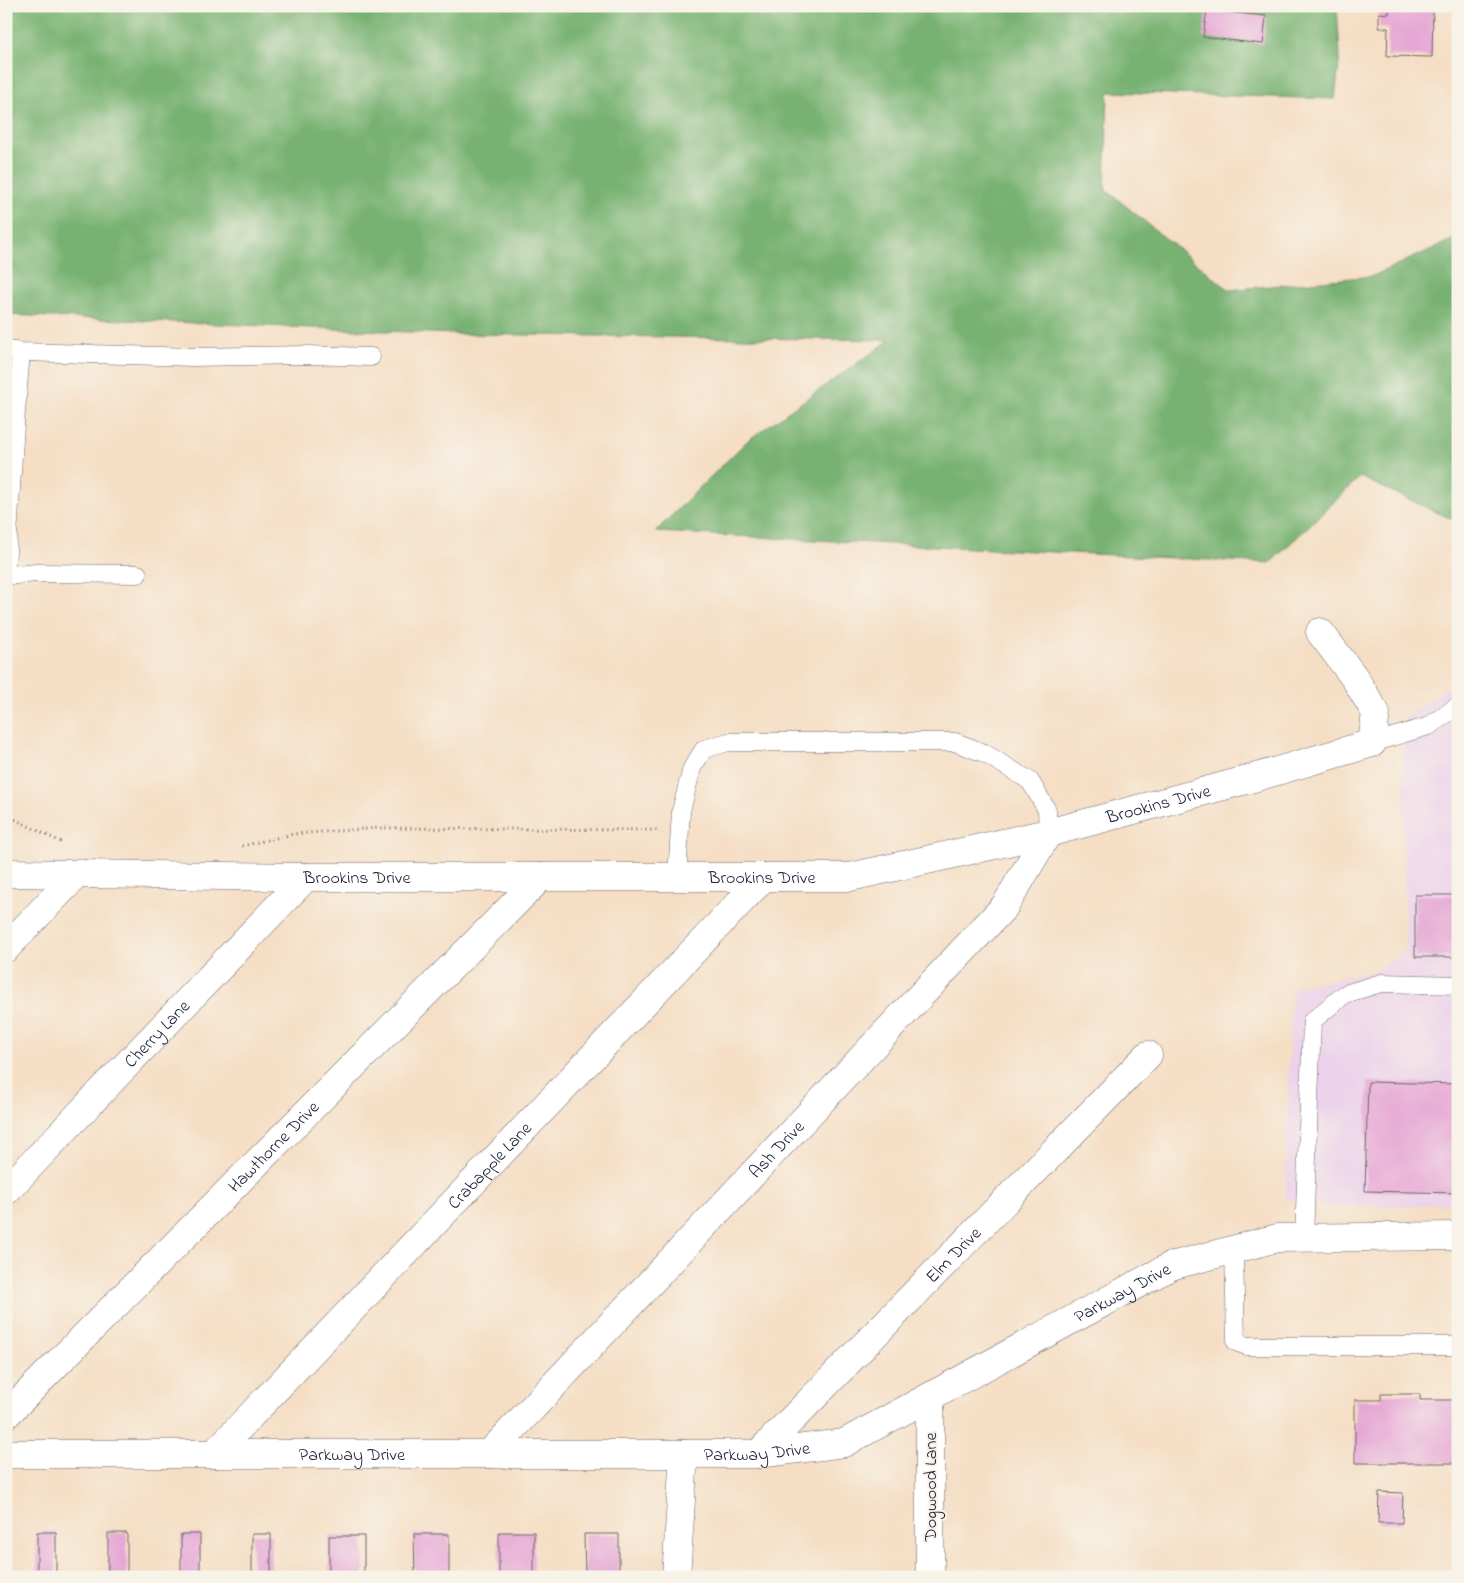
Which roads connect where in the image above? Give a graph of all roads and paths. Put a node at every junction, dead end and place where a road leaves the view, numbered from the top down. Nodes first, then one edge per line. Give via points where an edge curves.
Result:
1 (14, 351) edge
2 (371, 357) dead end
3 (6, 568) edge
4 (138, 574) dead end
5 (6, 576) edge
6 (1320, 632) dead end
7 (1458, 706) edge
8 (1372, 743) junction
9 (6, 815) edge
10 (680, 830) junction
11 (1048, 833) junction
12 (64, 843) dead end
13 (234, 848) dead end
14 (6, 873) edge
15 (78, 873) junction
16 (306, 877) junction
17 (541, 877) junction
18 (677, 877) junction
19 (764, 877) junction
20 (6, 948) edge
21 (1458, 985) edge
22 (1148, 1055) dead end
23 (6, 1191) edge
24 (1458, 1236) edge
25 (1304, 1238) junction
26 (1234, 1249) junction
27 (1458, 1346) edge
28 (930, 1397) junction
29 (6, 1415) edge
30 (6, 1454) edge
31 (214, 1454) junction
32 (489, 1454) junction
33 (684, 1454) junction
34 (758, 1454) junction
35 (676, 1577) edge
36 (930, 1577) edge

1 - 2 lane via 194,357
1 - 3 lane via 15,424
4 - 5 lane via 36,573
6 - 8 street via 1376,713
7 - 8 lane via 1429,726
8 - 11 street, Brookins Drive
9 - 12 path
10 - 11 lane via 681,811 692,768 704,749 728,742 955,742 984,753 1030,781 1047,810
10 - 13 path via 380,828 293,834
10 - 18 lane
11 - 19 street, Brookins Drive via 850,877
11 - 32 street, Ash Drive via 1005,906
14 - 15 street, Brookins Drive
15 - 16 street, Brookins Drive
15 - 20 street
16 - 17 street, Brookins Drive
16 - 23 street, Cherry Lane
17 - 18 street, Brookins Drive
17 - 29 street, Hawthorne Drive
18 - 19 street, Brookins Drive
19 - 31 street, Crabapple Lane
21 - 25 lane via 1381,983 1345,994 1312,1020
22 - 34 street, Elm Drive
24 - 25 street, Parkway Drive
25 - 26 street, Parkway Drive via 1277,1238
26 - 27 lane via 1236,1342 1246,1346
26 - 28 street, Parkway Drive via 1171,1266
28 - 34 street, Parkway Drive via 844,1443
28 - 36 street, Dogwood Lane
30 - 31 street, Parkway Drive
31 - 32 street, Parkway Drive
32 - 33 street, Parkway Drive
33 - 34 street, Parkway Drive
33 - 35 street

